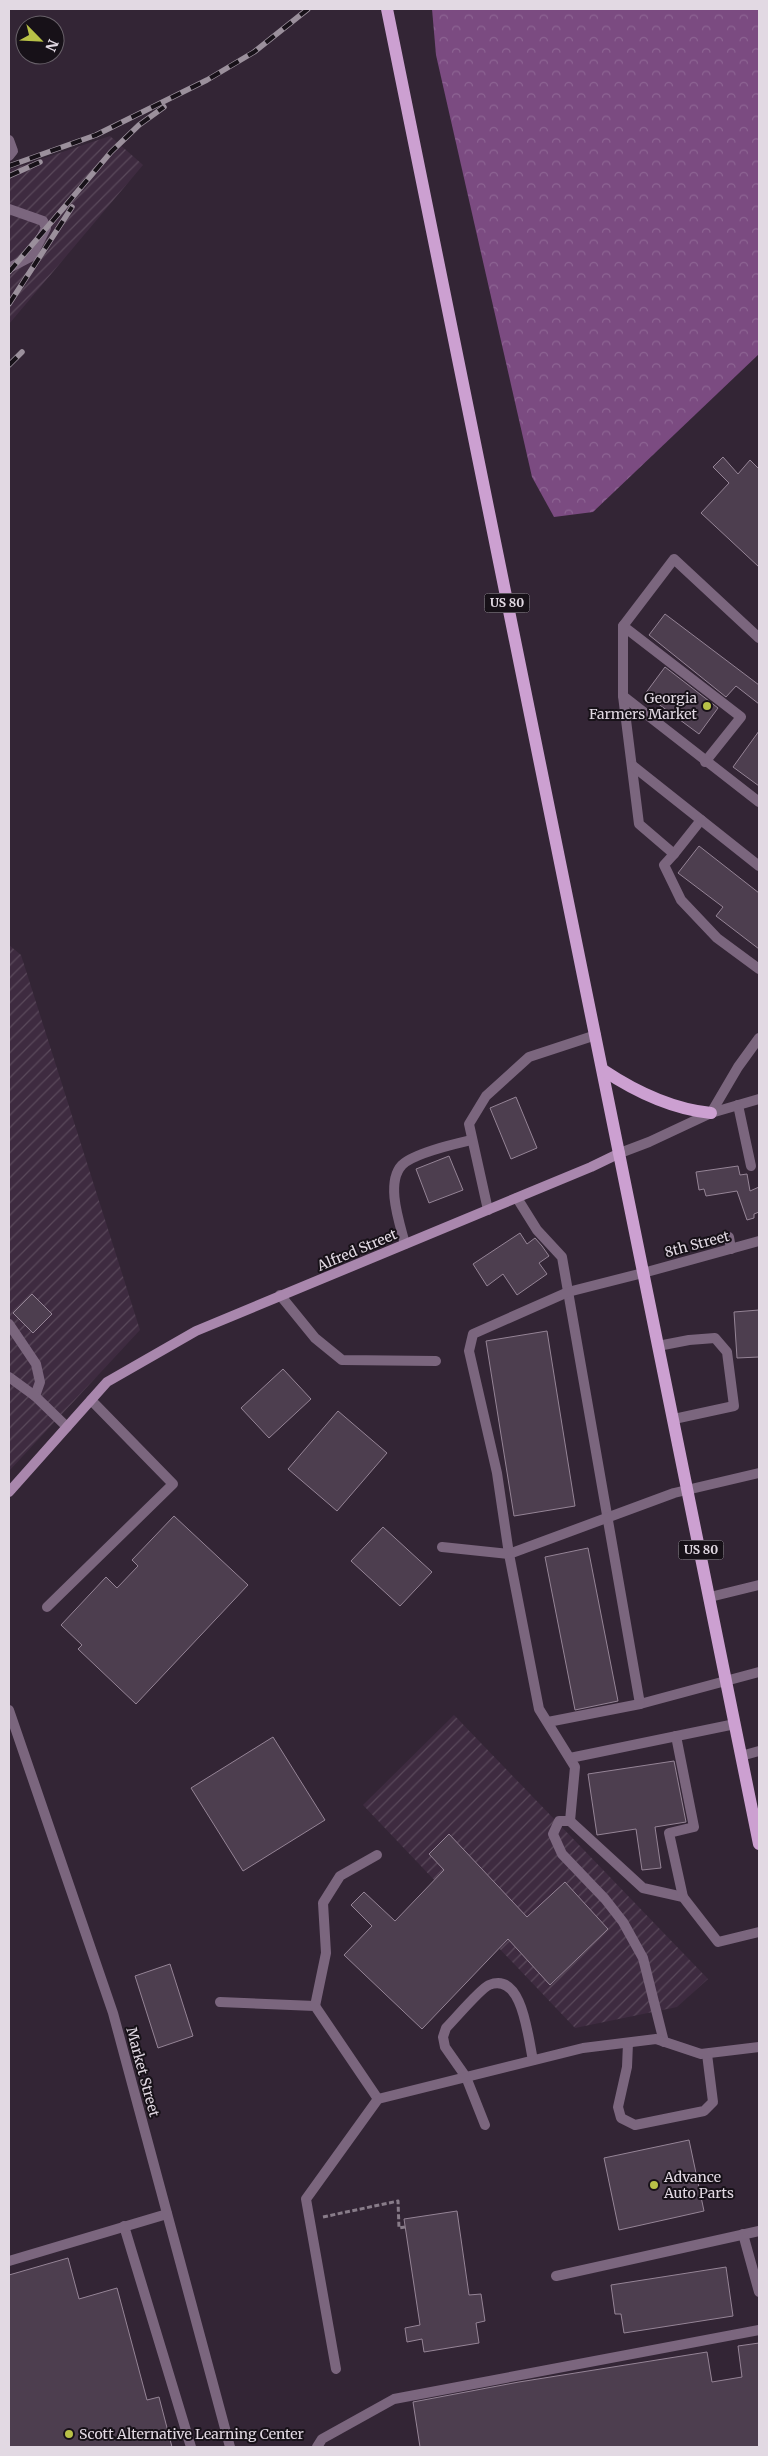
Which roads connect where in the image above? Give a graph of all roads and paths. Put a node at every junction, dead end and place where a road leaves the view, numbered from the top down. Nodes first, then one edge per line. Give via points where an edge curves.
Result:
1 (387, 9) edge
2 (9, 140) edge
3 (11, 153) edge
4 (9, 209) edge
5 (9, 268) edge
6 (623, 626) junction
7 (759, 638) edge
8 (623, 696) junction
9 (705, 762) junction
10 (633, 766) junction
11 (759, 802) edge
12 (702, 820) junction
13 (674, 854) junction
14 (759, 866) edge
15 (759, 969) edge
16 (596, 1035) junction
17 (759, 1038) edge
18 (603, 1070) junction
19 (759, 1100) edge
20 (738, 1105) junction
21 (711, 1113) junction
22 (472, 1140) junction
23 (620, 1153) junction
24 (751, 1166) dead end
25 (517, 1198) junction
26 (488, 1210) junction
27 (729, 1237) dead end
28 (759, 1242) edge
29 (406, 1244) junction
30 (731, 1249) junction
31 (643, 1273) junction
32 (568, 1292) junction
33 (280, 1295) junction
34 (9, 1324) edge
35 (658, 1346) junction
36 (436, 1361) dead end
37 (9, 1376) edge
38 (34, 1396) junction
39 (91, 1400) junction
40 (674, 1419) junction
41 (67, 1427) junction
42 (759, 1473) edge
43 (689, 1489) junction
44 (9, 1492) edge
45 (607, 1518) junction
46 (442, 1547) dead end
47 (509, 1554) junction
48 (759, 1585) edge
49 (710, 1597) junction
50 (47, 1607) dead end
51 (759, 1672) edge
52 (727, 1682) junction
53 (640, 1704) junction
54 (9, 1710) edge
55 (548, 1722) junction
56 (735, 1724) junction
57 (676, 1736) junction
58 (759, 1751) edge
59 (742, 1756) junction
60 (570, 1758) junction
61 (570, 1821) junction
62 (759, 1844) edge
63 (377, 1855) dead end
64 (683, 1897) junction
65 (759, 1932) edge
66 (220, 2002) dead end
67 (315, 2006) junction
68 (664, 2042) junction
69 (628, 2043) junction
70 (759, 2047) edge
71 (707, 2054) junction
72 (533, 2060) junction
73 (466, 2077) junction
74 (378, 2099) junction
75 (485, 2125) dead end
76 (167, 2214) junction
77 (310, 2219) junction
78 (124, 2226) junction
79 (405, 2227) dead end
80 (759, 2231) edge
81 (743, 2234) junction
82 (9, 2261) edge
83 (556, 2276) dead end
84 (759, 2292) edge
85 (759, 2330) edge
86 (336, 2369) dead end
87 (192, 2447) edge
88 (230, 2447) edge
89 (317, 2447) edge

1 - 16 main road, US 80
2 - 3 street
4 - 5 street via 43,221 46,228 32,256
6 - 7 street via 674,559
6 - 8 street
6 - 9 street via 741,717
8 - 9 street
8 - 10 street
9 - 11 street
10 - 12 street
10 - 13 street via 640,824
12 - 13 street
12 - 14 street
13 - 15 street via 664,866 681,900 717,938
16 - 18 main road, US 80
16 - 22 street via 529,1057 486,1096 468,1124
17 - 21 street
18 - 21 main road via 635,1091 694,1111
18 - 23 main road, US 80
19 - 20 street, Alfred Street
20 - 21 street, Alfred Street
20 - 24 street
21 - 23 street, Alfred Street
22 - 26 street
22 - 29 street via 431,1151 402,1165 394,1183 396,1212
23 - 25 main road, Alfred Street
23 - 31 main road, US 80
25 - 26 main road, Alfred Street
25 - 32 street via 536,1230 562,1257
26 - 29 main road, Alfred Street
27 - 30 street
28 - 30 street, 8th Street
29 - 33 main road, Alfred Street
30 - 31 street, 8th Street
31 - 32 street, 8th Street
31 - 35 main road, US 80
32 - 45 street
32 - 47 street, 8th Street via 473,1334 469,1351 497,1473
33 - 36 street via 315,1338 342,1360
33 - 39 main road, Alfred Street via 196,1331 107,1382
34 - 38 street via 36,1364 40,1382
35 - 40 main road, US 80
35 - 40 street via 714,1338 727,1352 734,1406
37 - 38 street
38 - 41 street
39 - 41 main road, Alfred Street
39 - 50 street via 173,1484
40 - 43 main road, US 80
41 - 44 main road, Alfred Street
42 - 43 street
43 - 45 street
43 - 49 main road, US 80
45 - 47 street
45 - 53 street
46 - 47 street
47 - 55 street via 539,1708
48 - 49 street
49 - 52 main road, US 80
51 - 52 street
52 - 53 street
52 - 56 main road, US 80
53 - 55 street
54 - 76 street, Market Street via 113,2014
55 - 60 street
56 - 57 street
56 - 59 main road, US 80
57 - 60 street
57 - 64 street via 694,1827 669,1833
58 - 59 street
59 - 62 main road, US 80
60 - 61 street via 575,1767
61 - 64 street via 643,1888
61 - 68 street via 559,1821 553,1834 562,1854 605,1899 643,1958
63 - 67 street via 340,1876 323,1903 326,1954
64 - 65 street via 718,1942
66 - 67 street
67 - 74 street
68 - 69 street via 656,2039
68 - 71 street
69 - 71 street via 627,2067 618,2107 621,2118 635,2125 704,2111 712,2102
69 - 72 street via 583,2048
70 - 71 street
72 - 73 street
72 - 73 street via 518,1996 511,1987 500,1983 488,1985 446,2028 443,2038 445,2047
73 - 74 street
73 - 75 street
74 - 77 street via 306,2198
76 - 78 street
76 - 88 street, Market Street
77 - 79 path via 398,2201 399,2228
77 - 86 street
78 - 82 street
78 - 87 street
80 - 81 street
81 - 83 street
81 - 84 street
85 - 89 street via 394,2399 322,2439

